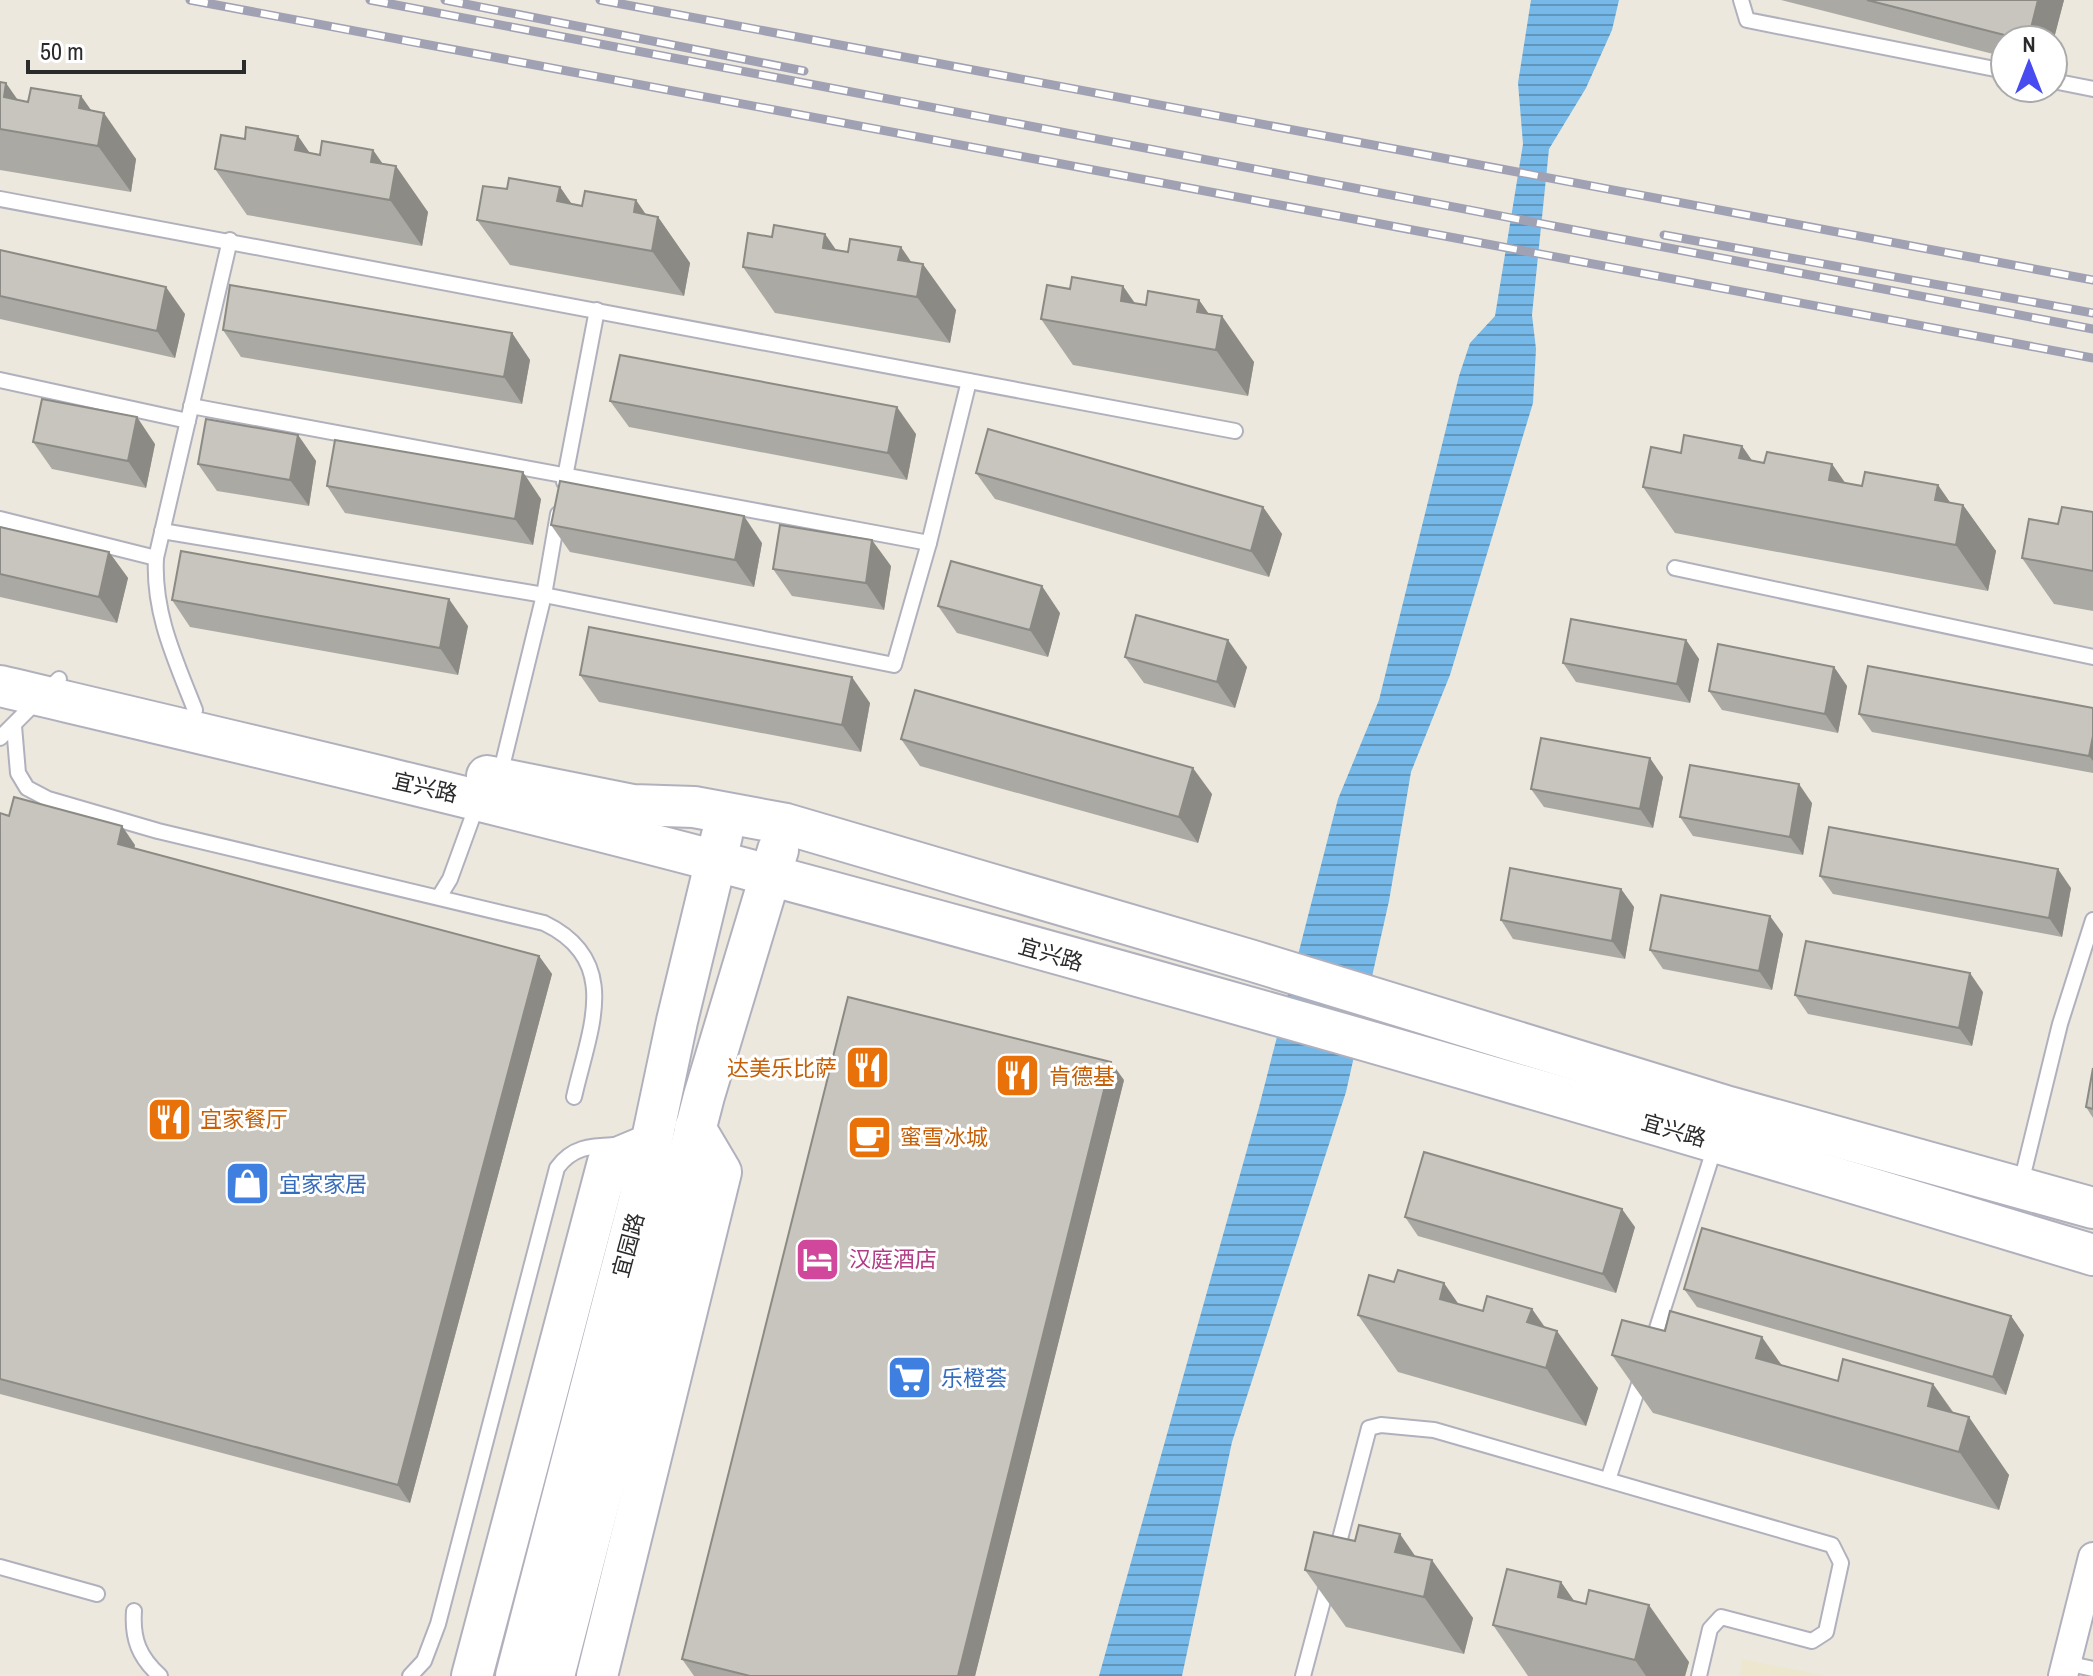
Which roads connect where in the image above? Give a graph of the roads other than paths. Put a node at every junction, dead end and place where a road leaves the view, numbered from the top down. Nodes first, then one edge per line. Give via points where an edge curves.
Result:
1 (1741, 0) edge
2 (1989, 68) edge
3 (2069, 84) edge
4 (2093, 89) edge
5 (0, 199) edge
6 (230, 240) junction
7 (597, 310) junction
8 (0, 380) edge
9 (969, 381) junction
10 (189, 414) junction
11 (1235, 431) dead end
12 (563, 490) junction
13 (0, 519) edge
14 (162, 531) junction
15 (929, 543) junction
16 (156, 558) junction
17 (1675, 568) dead end
18 (544, 595) junction
19 (2093, 657) edge
20 (0, 664) edge
21 (0, 686) edge
22 (50, 687) junction
23 (195, 710) junction
24 (14, 726) junction
25 (0, 738) edge
26 (489, 785) junction
27 (728, 811) junction
28 (786, 824) junction
29 (716, 861) junction
30 (769, 875) junction
31 (439, 897) junction
32 (2093, 920) edge
33 (574, 1097) dead end
34 (695, 1128) junction
35 (1716, 1142) junction
36 (651, 1144) junction
37 (2020, 1188) junction
38 (2093, 1208) edge
39 (2093, 1255) edge
40 (1608, 1480) junction
41 (2093, 1557) edge
42 (0, 1567) edge
43 (97, 1594) dead end
44 (134, 1611) dead end
45 (2074, 1669) edge
46 (160, 1676) edge
47 (410, 1676) edge
48 (472, 1676) edge
49 (516, 1676) edge
50 (554, 1676) edge
51 (597, 1676) edge
52 (1303, 1676) edge
53 (1699, 1676) edge

1 - 2 lane via 1747,20
3 - 4 lane
5 - 6 lane
6 - 7 lane
6 - 10 lane
7 - 9 lane
7 - 12 lane
8 - 10 lane
9 - 11 lane
9 - 15 lane
10 - 12 lane
10 - 14 lane
12 - 15 lane
12 - 18 lane
13 - 16 lane
14 - 16 lane
14 - 18 lane
15 - 18 lane via 894,665
16 - 23 lane via 154,591 163,627
17 - 19 lane
18 - 26 lane
20 - 22 street, 宜兴路
21 - 22 street, 宜兴路
22 - 23 street, 宜兴路
22 - 24 lane
22 - 26 street, 宜兴路
23 - 26 street, 宜兴路
24 - 25 lane
24 - 31 lane via 18,773 27,788 48,799 158,831
26 - 27 street, 宜兴路 via 633,805
26 - 29 street, 宜兴路
26 - 31 lane
27 - 28 street, 宜兴路
27 - 29 street, 宜园路
28 - 30 street, 宜园路
28 - 37 street, 宜兴路 via 1729,1107
29 - 30 street, 宜兴路
29 - 36 street, 宜园路
30 - 34 street, 宜园路
30 - 35 street, 宜兴路
31 - 33 lane via 544,923 569,935 587,960 596,1003
32 - 37 lane via 2060,1024
34 - 50 street, 宜园路
34 - 51 street via 721,1172
35 - 39 street, 宜兴路
35 - 40 lane
36 - 47 lane via 585,1147 557,1168 438,1624 424,1661
36 - 48 street via 608,1162
36 - 49 street, 宜园路
37 - 38 street, 宜兴路
40 - 52 lane via 1434,1430 1369,1428
40 - 53 lane via 1832,1545 1841,1563 1826,1632 1812,1641 1721,1617 1710,1629
41 - 45 street
42 - 43 lane
44 - 46 lane via 132,1636

